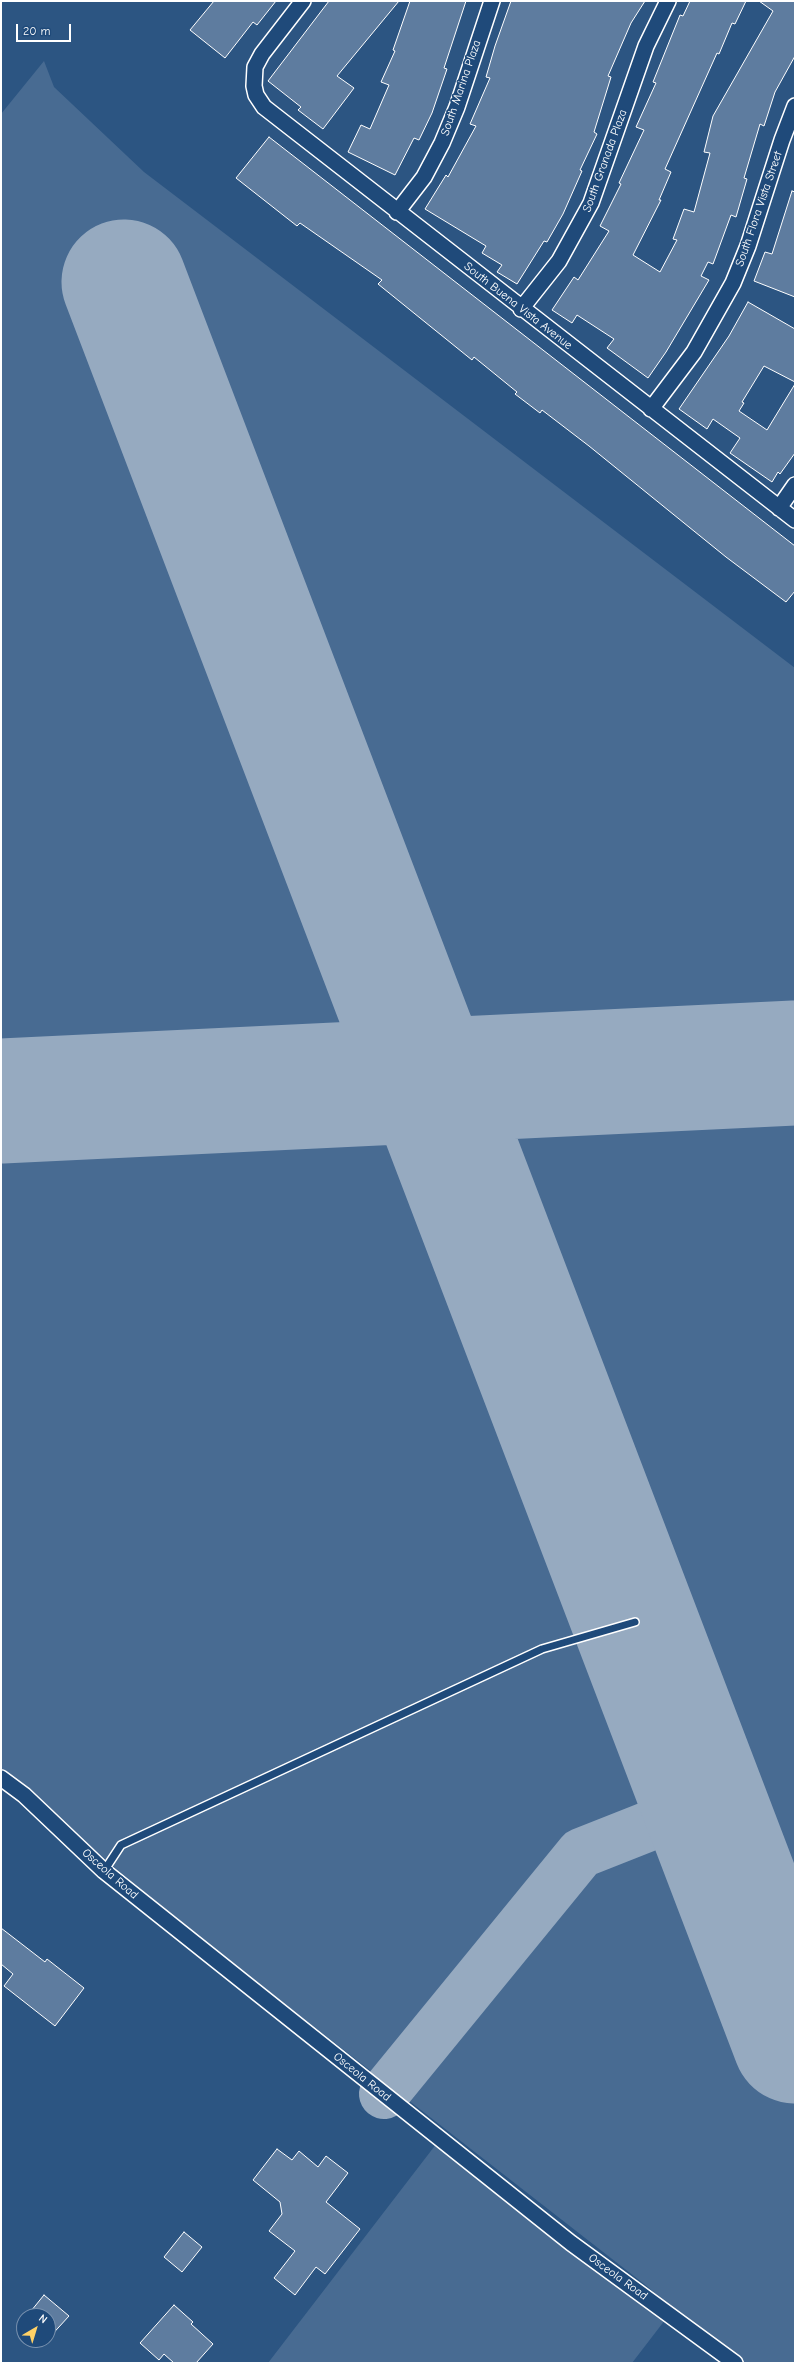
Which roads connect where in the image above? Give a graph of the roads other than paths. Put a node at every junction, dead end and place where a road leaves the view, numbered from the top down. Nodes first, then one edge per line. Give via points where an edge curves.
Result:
1 (303, 1) edge
2 (492, 1) edge
3 (668, 1) edge
4 (795, 106) edge
5 (397, 212) junction
6 (522, 309) junction
7 (651, 409) junction
8 (795, 485) edge
9 (779, 508) junction
10 (795, 520) edge
11 (635, 1622) dead end
12 (1, 1778) edge
13 (104, 1871) junction
14 (735, 2363) edge

1 - 5 street, South Buena Vista Avenue via 262,54 253,82 256,95 268,111
2 - 5 street, South Marina Plaza via 457,107 442,143 424,177
3 - 6 street, South Granada Plaza via 646,46 591,203 559,261
4 - 7 street, South Flora Vista Street via 733,283 694,352
5 - 6 street, South Buena Vista Avenue
6 - 7 street, South Buena Vista Avenue
7 - 9 street, South Buena Vista Avenue
8 - 9 street
9 - 10 street, South Buena Vista Avenue
11 - 13 lane via 542,1649 129,1841 122,1845
12 - 13 street, Osceola Road via 24,1795
13 - 14 street, Osceola Road via 571,2243

